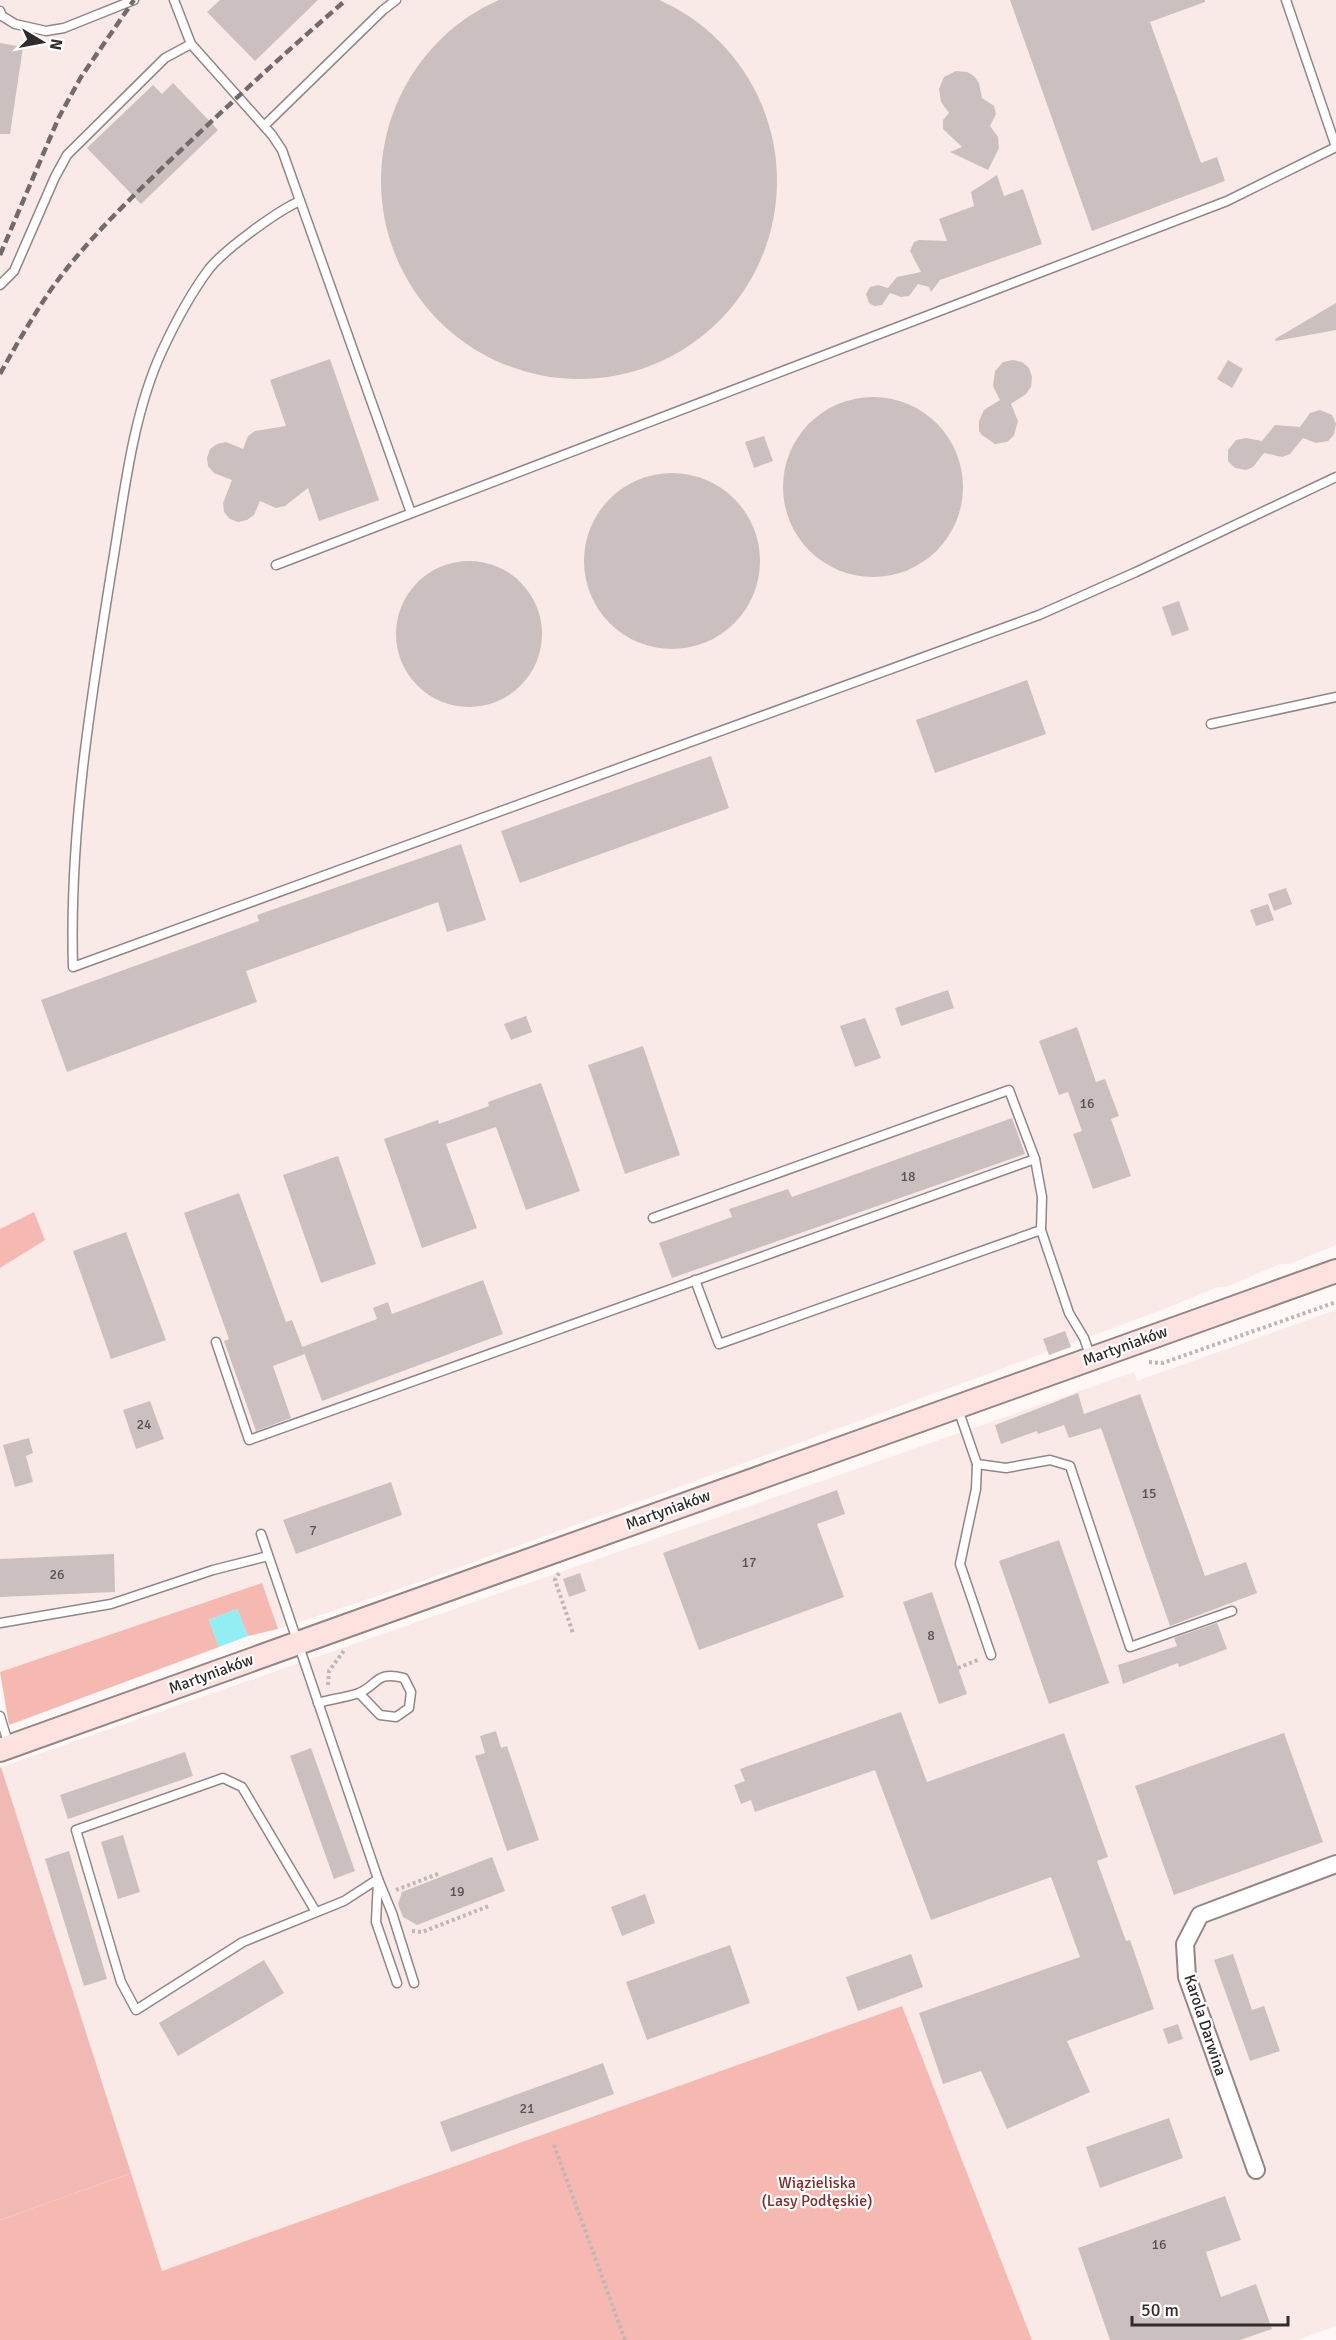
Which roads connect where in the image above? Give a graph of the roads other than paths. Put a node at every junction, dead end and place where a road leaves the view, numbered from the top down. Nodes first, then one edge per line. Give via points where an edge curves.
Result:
1 (134, 0) edge
2 (174, 0) edge
3 (396, 0) edge
4 (1286, 0) edge
5 (0, 11) edge
6 (190, 44) junction
7 (264, 126) junction
8 (300, 201) junction
9 (0, 285) edge
10 (1336, 477) edge
11 (411, 513) junction
12 (276, 565) dead end
13 (1336, 697) edge
14 (1210, 724) dead end
15 (1035, 1159) junction
16 (653, 1218) dead end
17 (1041, 1230) junction
18 (1336, 1271) edge
19 (695, 1280) junction
20 (216, 1342) dead end
21 (1091, 1358) junction
22 (957, 1406) junction
23 (977, 1464) junction
24 (261, 1534) dead end
25 (268, 1556) junction
26 (1232, 1611) dead end
27 (0, 1623) edge
28 (297, 1643) junction
29 (992, 1655) road end
30 (359, 1693) junction
31 (318, 1703) junction
32 (0, 1716) edge
33 (5, 1748) edge
34 (1336, 1864) edge
35 (378, 1879) junction
36 (316, 1912) junction
37 (397, 1983) dead end
38 (414, 1983) dead end
39 (1256, 2170) dead end

1 - 5 lane via 64,28 46,31 15,24
2 - 6 lane
3 - 7 lane
4 - 11 lane via 1336,147 1227,201
6 - 7 lane
6 - 9 lane via 165,58 67,155 14,272
7 - 8 lane via 282,150
8 - 10 lane via 248,235 210,267 162,352 141,409 118,532 84,761 72,927 73,967 1039,615
8 - 11 lane
11 - 12 lane
13 - 14 lane
15 - 16 lane via 1009,1090
15 - 17 lane via 1042,1197
15 - 19 lane
17 - 19 lane via 719,1344
17 - 21 lane via 1069,1313
18 - 21 main road, Martyniaków
19 - 20 lane via 249,1440
21 - 22 main road, Martyniaków
22 - 23 lane
22 - 28 main road, Martyniaków
23 - 26 lane via 1006,1468 1050,1460 1070,1466 1130,1647
23 - 29 lane via 976,1489 960,1564
24 - 25 lane
25 - 27 lane via 111,1604
25 - 28 lane
28 - 31 lane
28 - 33 main road, Martyniaków
30 - 30 lane via 377,1679 391,1675 404,1678 411,1692 409,1708 396,1717 380,1715
30 - 31 lane
31 - 35 lane
32 - 33 lane
34 - 39 street, Karola Darwina via 1200,1915 1185,1944 1187,1977
35 - 36 lane via 344,1901
35 - 37 lane via 376,1922
35 - 38 lane
36 - 36 lane via 242,1787 223,1778 76,1830 121,1982 136,2010 243,1942

